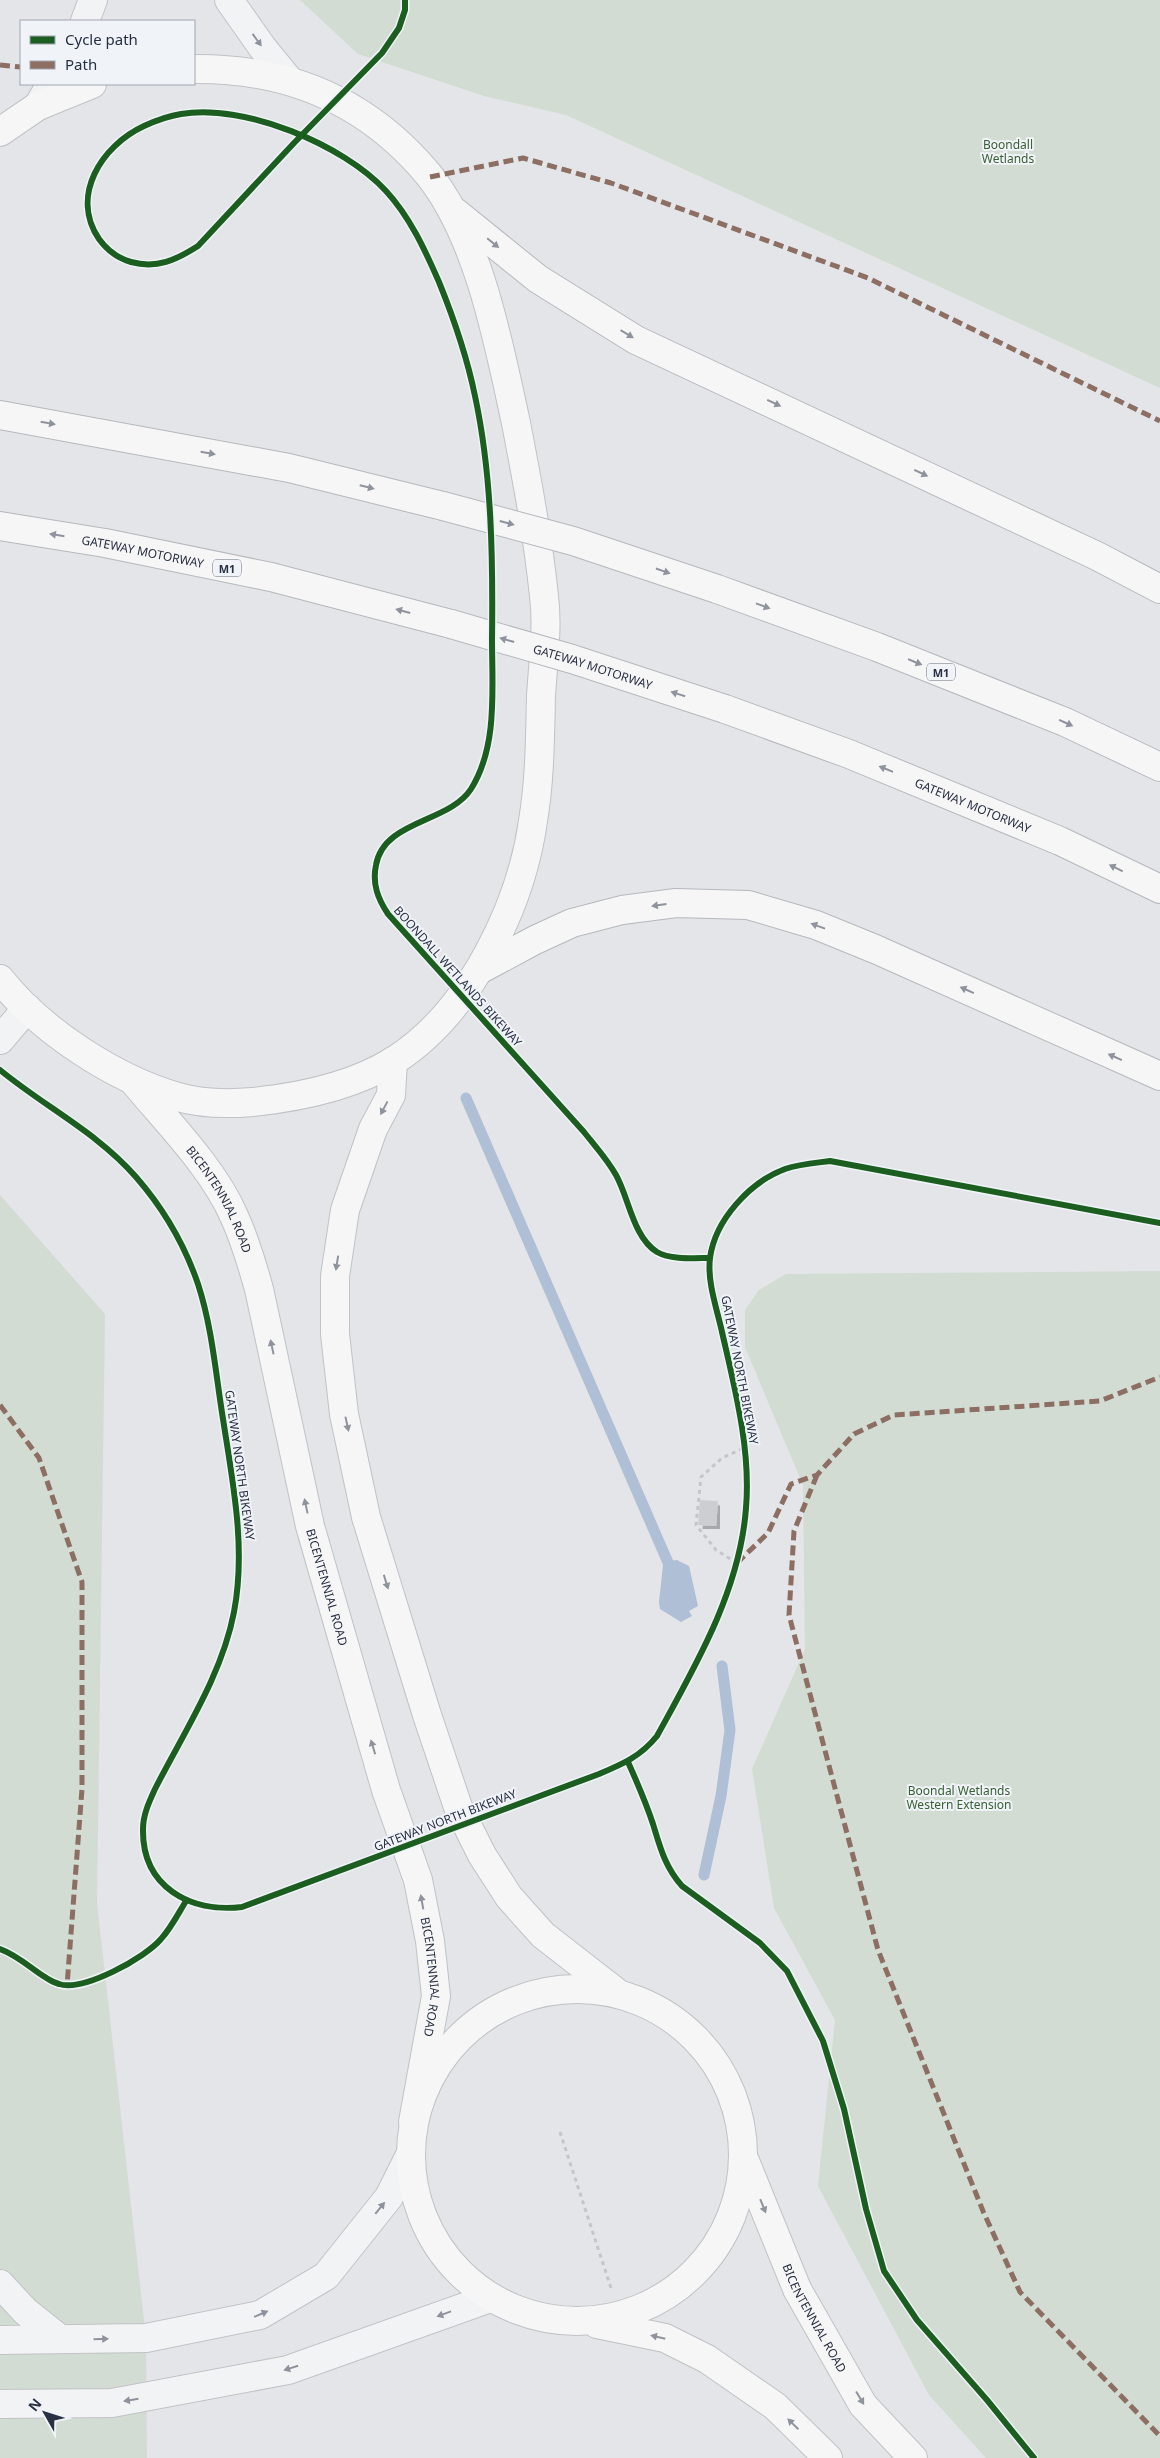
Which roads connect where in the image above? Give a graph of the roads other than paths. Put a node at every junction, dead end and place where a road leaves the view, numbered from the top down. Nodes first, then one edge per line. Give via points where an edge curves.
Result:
1 (94, 0) edge
2 (228, 0) edge
3 (85, 20) edge
4 (195, 69) edge
5 (289, 80) junction
6 (88, 85) edge
7 (44, 95) edge
8 (0, 132) edge
9 (455, 212) junction
10 (0, 415) edge
11 (0, 526) edge
12 (1160, 589) edge
13 (1160, 767) edge
14 (1160, 889) edge
15 (481, 969) junction
16 (0, 979) edge
17 (27, 1008) junction
18 (0, 1040) edge
19 (393, 1061) junction
20 (1160, 1076) edge
21 (133, 1081) junction
22 (615, 1991) junction
23 (413, 2122) junction
24 (410, 2155) junction
25 (745, 2161) junction
26 (0, 2284) edge
27 (490, 2298) junction
28 (589, 2322) junction
29 (60, 2339) junction
30 (0, 2340) edge
31 (0, 2404) edge
32 (828, 2458) edge
33 (913, 2458) edge

1 - 3 street
2 -> 5 street
4 - 5 main road via 226,69
5 - 9 main road via 328,95 363,114 392,136 430,176
6 - 7 main road
7 - 8 main road
9 -> 12 main road via 538,279 636,340 1097,556
9 - 15 main road via 499,342 525,469 545,600 533,824 521,873
10 -> 13 main road, M1, bridge via 289,468 572,541 877,647 1056,718
14 -> 11 main road, GATEWAY MOTORWAY / M1, bridge via 1060,840 849,754 572,659 271,577 104,543
15 - 19 main road via 437,1025
20 -> 15 main road via 875,949 748,904 676,903 622,910 572,923
16 - 17 main road
17 - 18 street
17 - 21 main road via 59,1035
19 - 21 main road via 301,1097 243,1103 206,1103 179,1098
19 -> 22 main road, BICENTENNIAL ROAD via 391,1095 370,1136 345,1210 335,1276 335,1334 344,1414 366,1517 454,1798 482,1855 509,1897 543,1935
23 -> 21 main road, BICENTENNIAL ROAD via 436,1996 430,1941 418,1880 386,1790 310,1526 259,1288 234,1214 190,1148
22 - 23 main road, BICENTENNIAL ROAD via 562,1988 502,2006 465,2030 432,2072
22 - 25 main road, BICENTENNIAL ROAD via 668,2013 711,2052 737,2104
23 - 24 main road, BICENTENNIAL ROAD
24 - 27 main road, BICENTENNIAL ROAD via 420,2211 447,2261
29 -> 24 street via 146,2338 260,2315 326,2276 389,2197
25 - 28 main road, BICENTENNIAL ROAD via 735,2209 713,2252 679,2287 637,2311
25 -> 33 main road, BICENTENNIAL ROAD via 797,2289 863,2404
26 - 29 street via 25,2311
27 - 28 main road, BICENTENNIAL ROAD via 537,2318
27 -> 31 street via 288,2370 112,2403
32 -> 28 main road, BICENTENNIAL ROAD via 775,2406 706,2359 666,2338
29 - 30 street

